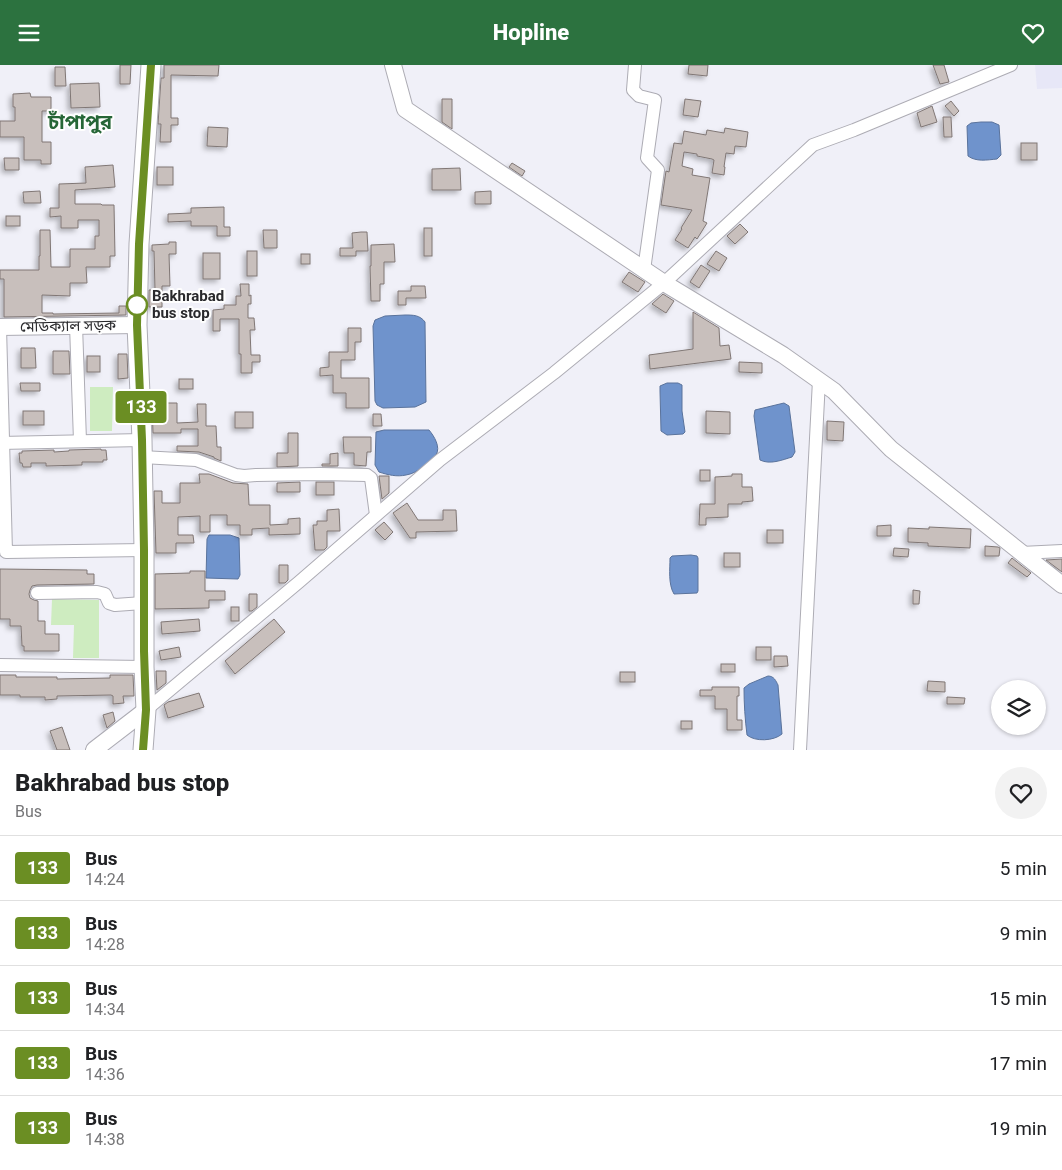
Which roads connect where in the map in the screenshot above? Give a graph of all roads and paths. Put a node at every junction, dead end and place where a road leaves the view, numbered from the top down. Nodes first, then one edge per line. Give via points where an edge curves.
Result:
1 (151, 65) edge
2 (393, 65) edge
3 (635, 65) edge
4 (1011, 65) edge
5 (644, 270) junction
6 (664, 283) junction
7 (76, 325) junction
8 (137, 325) junction
9 (0, 327) edge
10 (819, 380) junction
11 (80, 441) junction
12 (2, 443) edge
13 (142, 449) junction
14 (2, 507) edge
15 (376, 515) junction
16 (144, 550) junction
17 (1062, 551) edge
18 (3, 553) edge
19 (1021, 553) junction
20 (1062, 585) edge
21 (37, 593) dead end
22 (143, 603) junction
23 (0, 665) edge
24 (144, 667) junction
25 (146, 710) junction
26 (94, 750) edge
27 (143, 750) edge
28 (800, 750) edge

1 - 8 highway
2 - 5 main road via 406,109
3 - 5 street via 633,90 639,96 655,100 647,158 658,170
4 - 6 street via 813,145
5 - 6 main road
6 - 10 main road
6 - 15 street via 554,373 440,459
7 - 8 main road, মেডিক্যাল সড়ক
7 - 9 main road, মেডিক্যাল সড়ক
7 - 11 street
8 - 13 highway
9 - 12 street
10 - 19 main road via 891,449
10 - 28 street
11 - 12 street
11 - 13 street
12 - 14 street
13 - 15 street via 196,460 244,477 367,475
13 - 16 highway
14 - 18 street
15 - 25 street
16 - 18 street
16 - 22 highway
17 - 19 street
19 - 20 main road
21 - 22 street via 98,592 105,594 109,603 115,605
22 - 24 highway
23 - 24 street
24 - 25 highway
25 - 26 main road
25 - 27 highway

